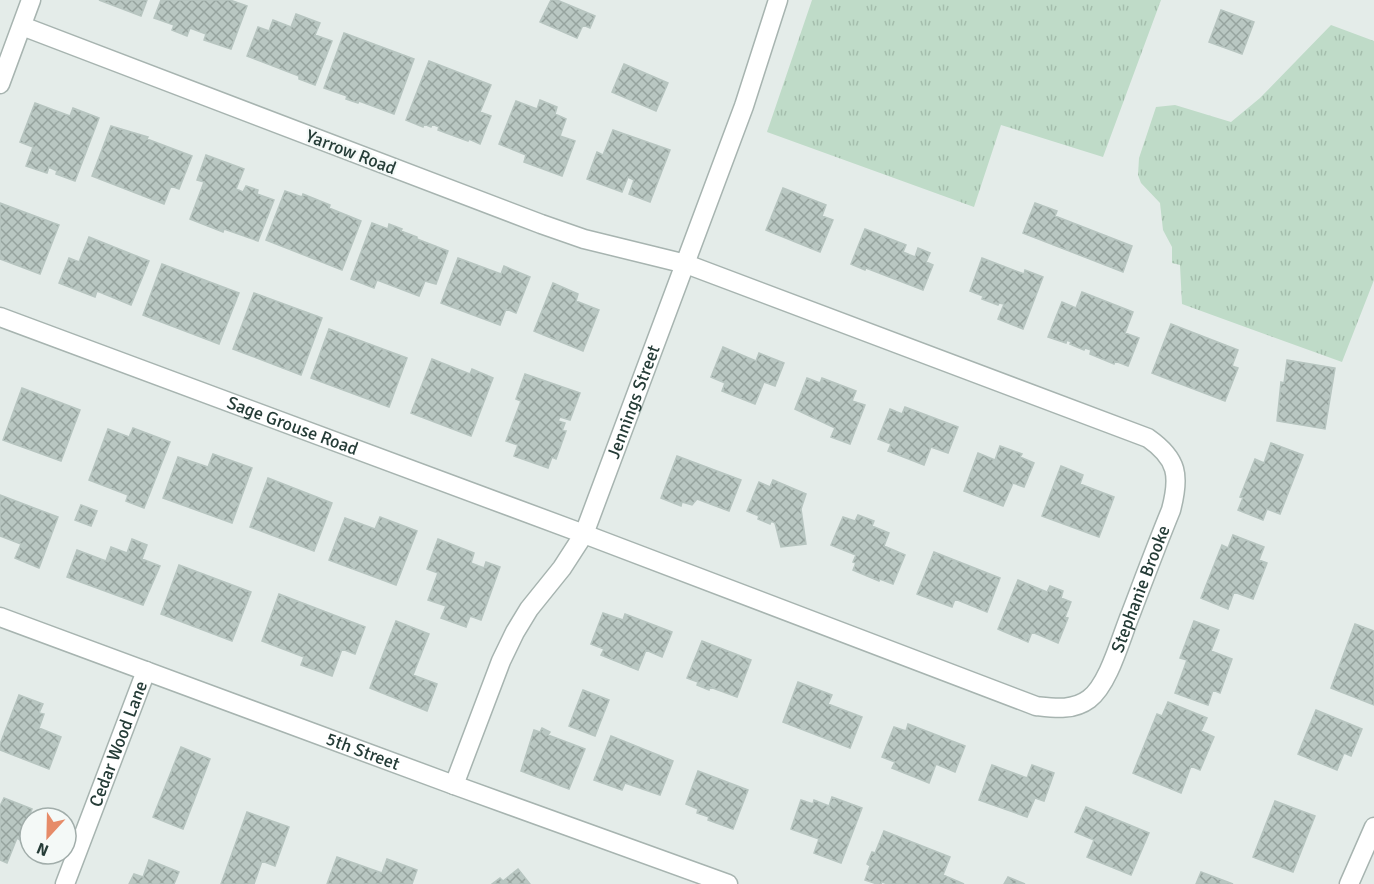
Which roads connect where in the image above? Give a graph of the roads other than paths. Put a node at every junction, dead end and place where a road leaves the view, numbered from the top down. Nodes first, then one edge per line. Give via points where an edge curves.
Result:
1 (31, 0) edge
2 (778, 0) edge
3 (22, 26) junction
4 (0, 84) edge
5 (686, 264) junction
6 (0, 317) edge
7 (584, 534) junction
8 (0, 616) edge
9 (146, 671) junction
10 (454, 785) junction
11 (1374, 827) edge
12 (65, 884) edge
13 (728, 884) edge
14 (1349, 884) edge

1 - 3 street
2 - 5 street, Jennings Street
3 - 4 street
3 - 5 street, Yarrow Road via 541,225
5 - 7 street, Jennings Street
5 - 7 street, Stephanie Brooke via 1148,438 1169,456 1175,470 1177,488 1167,521 1098,691 1087,701 1057,709 1036,706
6 - 7 street, Sage Grouse Road
7 - 10 street, Jennings Street via 515,632
8 - 9 street, 5th Street
9 - 10 street, 5th Street
9 - 12 street, Cedar Wood Lane
10 - 13 street, 5th Street
11 - 14 street

